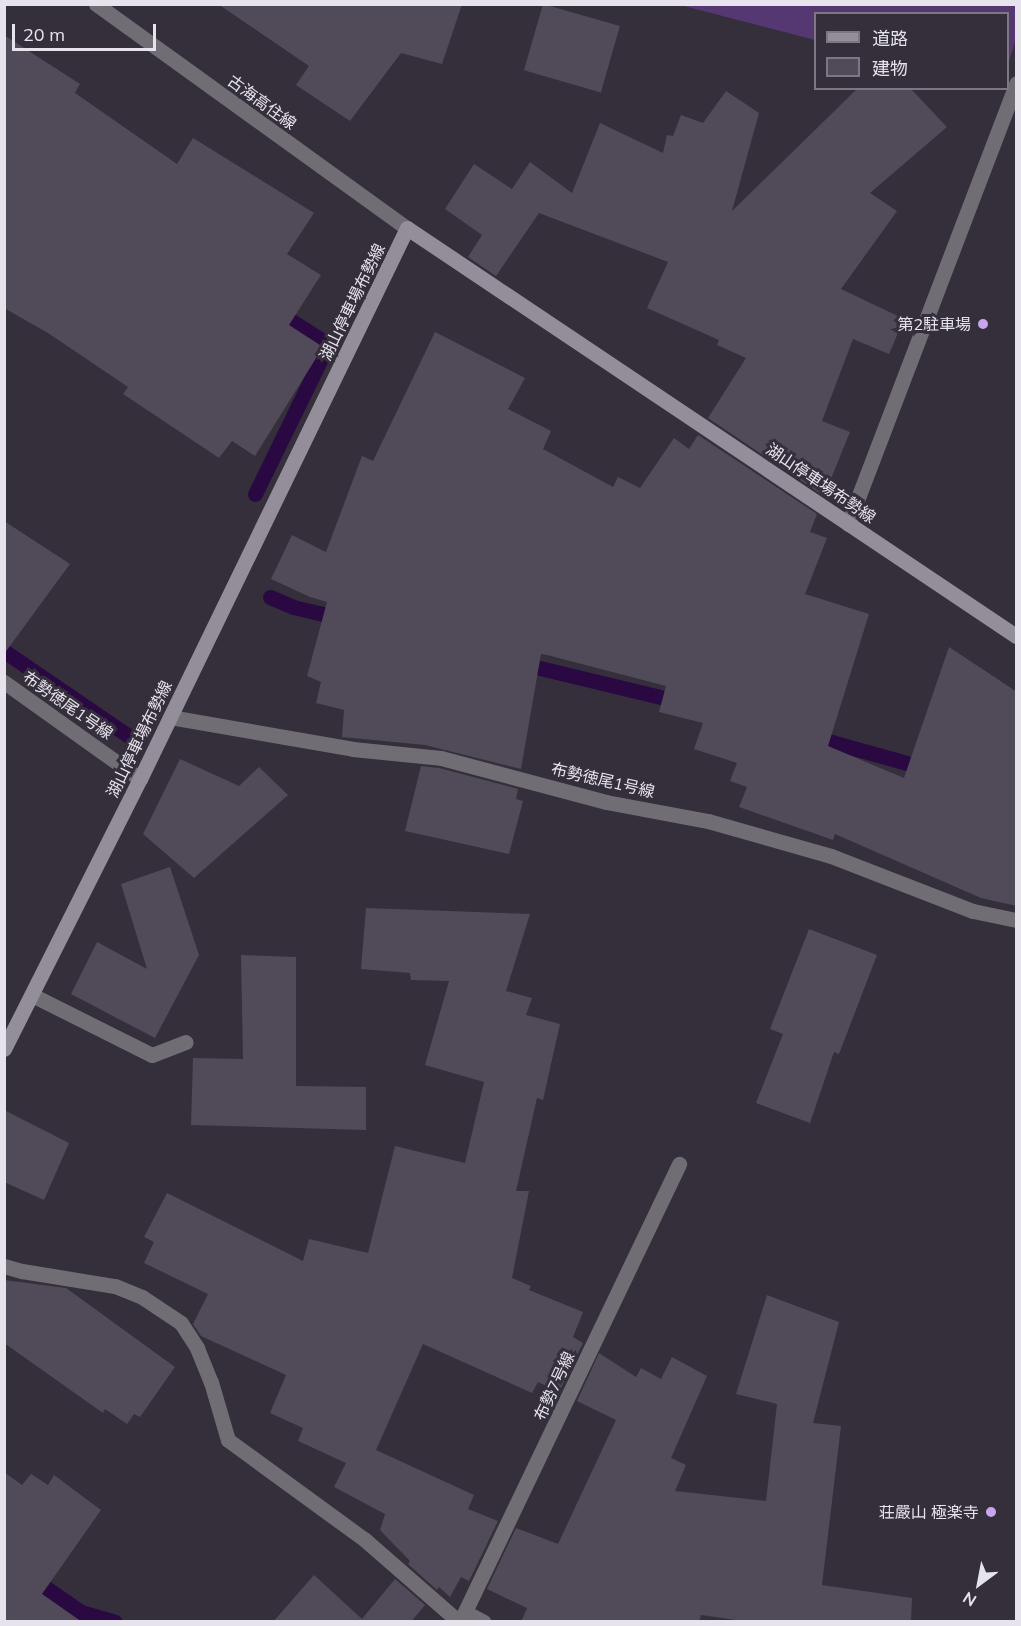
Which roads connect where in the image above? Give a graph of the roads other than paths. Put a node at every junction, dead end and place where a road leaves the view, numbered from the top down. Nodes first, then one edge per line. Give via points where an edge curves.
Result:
1 (96, 4) edge
2 (1017, 83) edge
3 (407, 228) junction
4 (848, 524) junction
5 (1017, 636) edge
6 (4, 682) edge
7 (170, 717) junction
8 (140, 779) junction
9 (1017, 920) edge
10 (32, 995) junction
11 (186, 1042) dead end
12 (4, 1049) edge
13 (679, 1164) dead end
14 (4, 1266) edge
15 (461, 1618) edge
16 (484, 1622) edge

1 - 3 street, 古海高住線
2 - 4 street
3 - 4 main road, 湖山停車場布勢線
3 - 7 main road, 湖山停車場布勢線
4 - 5 main road, 湖山停車場布勢線
6 - 8 street, 布勢徳尾1号線
7 - 8 main road, 湖山停車場布勢線
7 - 9 street, 布勢徳尾1号線 via 353,749 441,758 606,802 708,821 831,856 973,911
8 - 10 main road, 湖山停車場布勢線
10 - 11 street via 152,1055
10 - 12 main road, 湖山停車場布勢線
13 - 15 street, 布勢7号線
14 - 15 street via 115,1286 142,1297 181,1323 208,1373 228,1440 364,1539
15 - 16 street

